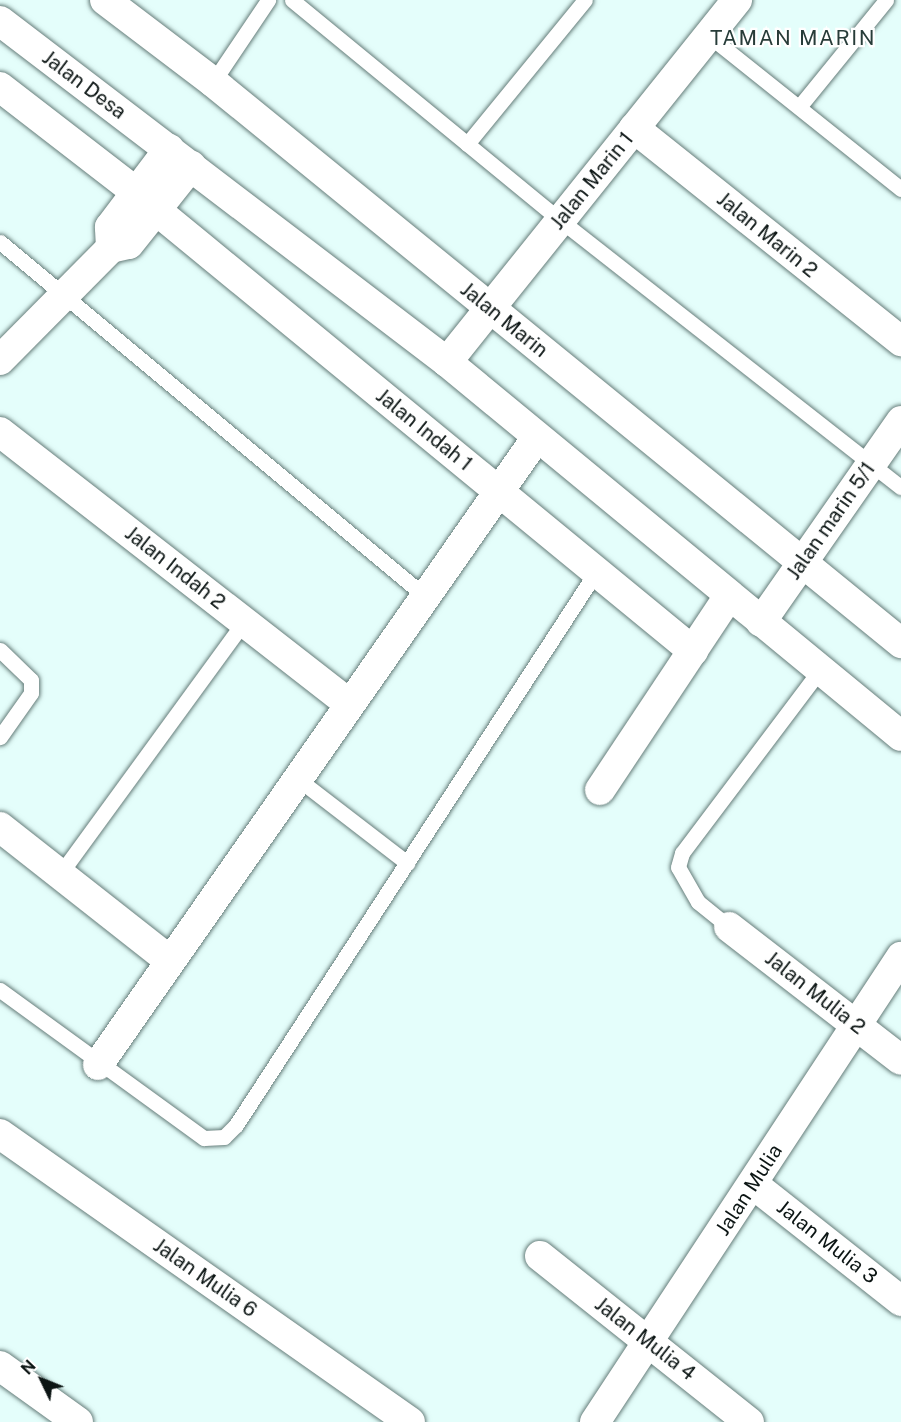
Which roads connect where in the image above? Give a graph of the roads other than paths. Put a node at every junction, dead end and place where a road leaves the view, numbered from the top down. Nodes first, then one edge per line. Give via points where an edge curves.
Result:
1 (105, 0) edge
2 (268, 0) edge
3 (292, 0) edge
4 (585, 0) edge
5 (737, 0) edge
6 (886, 0) edge
7 (0, 21) edge
8 (708, 35) junction
9 (213, 82) junction
10 (0, 87) edge
11 (799, 107) junction
12 (634, 128) junction
13 (467, 144) junction
14 (180, 157) junction
15 (901, 189) edge
16 (146, 201) junction
17 (560, 220) junction
18 (0, 242) edge
19 (66, 294) junction
20 (490, 308) junction
21 (901, 341) edge
22 (0, 360) edge
23 (447, 362) junction
24 (901, 421) edge
25 (0, 432) edge
26 (537, 437) junction
27 (871, 465) junction
28 (901, 487) edge
29 (499, 492) junction
30 (802, 562) junction
31 (596, 572) junction
32 (729, 596) junction
33 (426, 597) junction
34 (244, 622) junction
35 (760, 622) junction
36 (901, 643) edge
37 (0, 650) edge
38 (693, 651) junction
39 (820, 670) junction
40 (350, 704) junction
41 (901, 736) edge
42 (0, 737) edge
43 (298, 779) junction
44 (600, 790) dead end
45 (0, 827) edge
46 (407, 863) junction
47 (60, 874) junction
48 (729, 927) joint
49 (901, 957) edge
50 (170, 961) junction
51 (0, 990) edge
52 (857, 1026) junction
53 (901, 1060) edge
54 (98, 1065) junction
55 (0, 1134) edge
56 (753, 1184) junction
57 (540, 1256) dead end
58 (901, 1301) edge
59 (650, 1342) junction
60 (0, 1366) edge
61 (375, 1412) edge
62 (78, 1422) edge
63 (410, 1422) edge
64 (595, 1422) edge
65 (749, 1422) edge

1 - 9 street, Jalan Marin
2 - 9 lane
3 - 13 lane
4 - 13 lane
5 - 8 street, Jalan Marin 1
6 - 11 lane
7 - 14 street, Jalan Desa
8 - 11 lane
8 - 12 street, Jalan Marin 1
9 - 20 street, Jalan Marin
10 - 16 street, Jalan Indah 1
11 - 15 lane
12 - 17 street, Jalan Marin 1
12 - 21 street, Jalan Marin 2
13 - 17 lane
14 - 16 street
14 - 23 street, Jalan Desa
16 - 19 street via 129,244 111,248
16 - 29 street, Jalan Indah 1
17 - 20 street, Jalan Marin 1
17 - 27 lane
18 - 19 lane
19 - 22 street
19 - 33 lane
20 - 23 street, Jalan Marin 1
20 - 30 street, Jalan Marin
23 - 26 street, Jalan Desa
24 - 27 street, Jalan marin 5/1
25 - 34 street, Jalan Indah 2
26 - 29 street
26 - 32 street, Jalan Desa
27 - 28 lane
27 - 30 street, Jalan marin 5/1
29 - 31 street, Jalan Indah 1
29 - 33 street
30 - 35 street, Jalan marin 5/1
30 - 36 street, Jalan Marin
31 - 38 street, Jalan Indah 1
31 - 46 lane
32 - 35 street, Jalan Desa
32 - 38 street
33 - 40 street
34 - 40 street, Jalan Indah 2
34 - 47 lane
35 - 39 street, Jalan Desa
37 - 42 lane via 31,680 31,693
38 - 44 street
39 - 41 street, Jalan Desa
39 - 48 lane via 682,853 678,867 698,902
40 - 43 street
43 - 46 lane
43 - 50 street
45 - 47 street
46 - 54 lane via 236,1125 224,1137 204,1138
47 - 50 street
48 - 52 street, Jalan Mulia 2
49 - 52 street, Jalan Mulia
50 - 54 street
51 - 54 lane
52 - 53 street, Jalan Mulia 2
52 - 56 street, Jalan Mulia
55 - 61 street, Jalan Mulia 6
56 - 58 street, Jalan Mulia 3
56 - 59 street, Jalan Mulia
57 - 59 street, Jalan Mulia 4
59 - 64 street, Jalan Mulia
59 - 65 street, Jalan Mulia 4
60 - 62 street
61 - 63 street, Jalan Mulia 6

